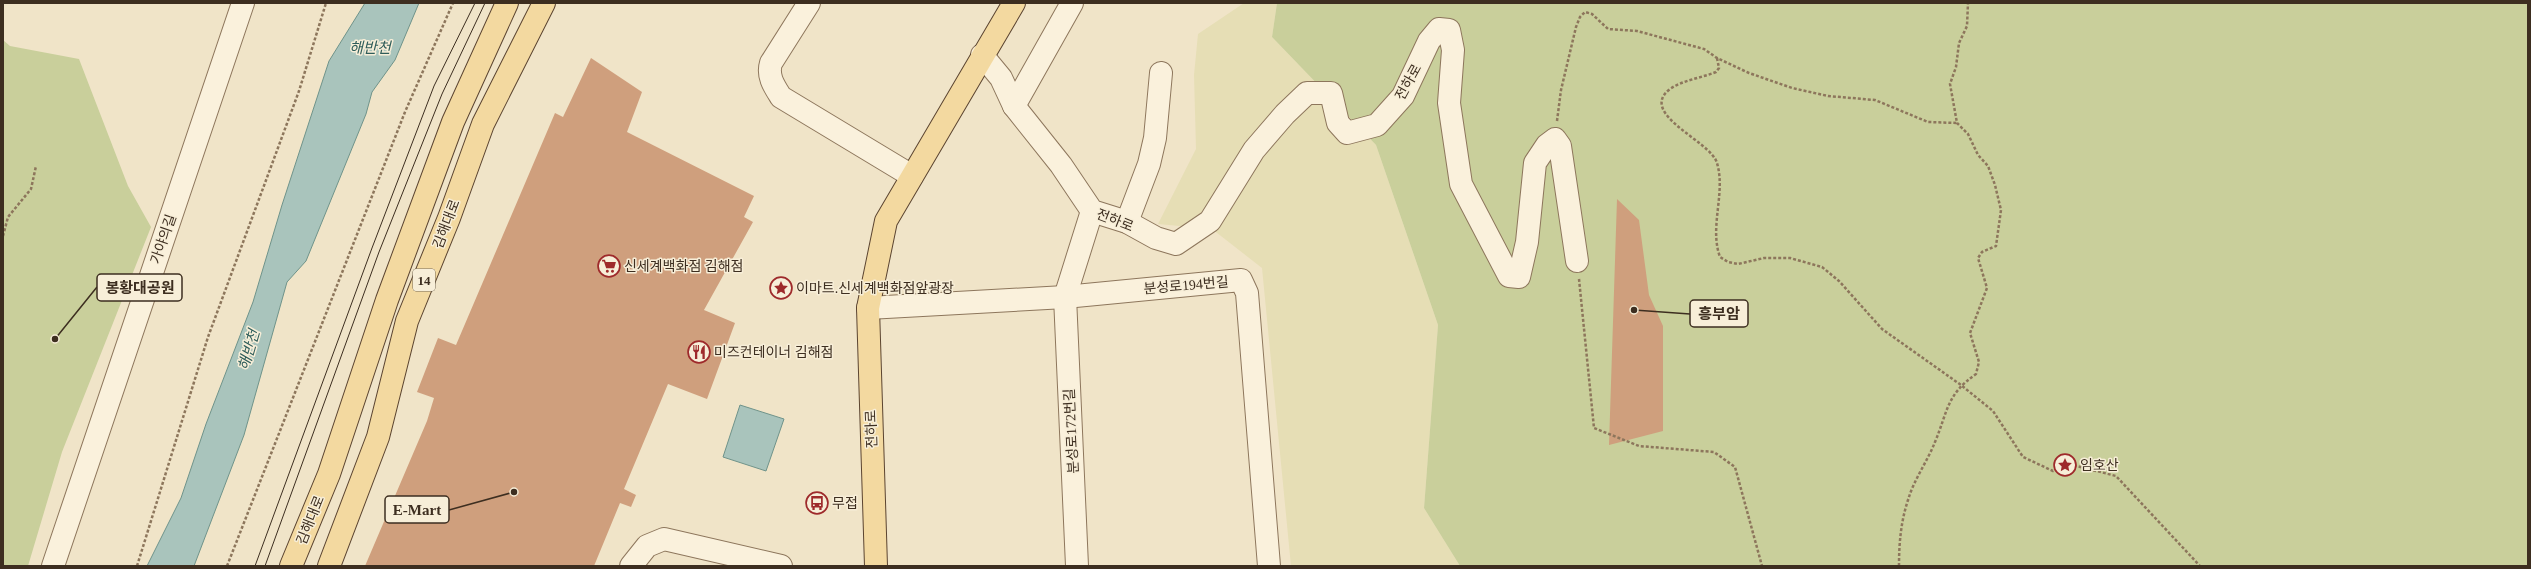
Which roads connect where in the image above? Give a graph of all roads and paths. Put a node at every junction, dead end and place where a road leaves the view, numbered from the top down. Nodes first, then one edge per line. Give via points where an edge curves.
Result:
1 (243, 3) edge
2 (326, 3) edge
3 (453, 3) edge
4 (507, 3) edge
5 (544, 3) edge
6 (809, 3) edge
7 (1014, 3) edge
8 (1072, 3) edge
9 (1968, 3) edge
10 (982, 55) junction
11 (1716, 58) junction
12 (1161, 73) dead end
13 (1014, 106) junction
14 (1957, 123) junction
15 (1555, 139) junction
16 (36, 166) dead end
17 (912, 176) junction
18 (1092, 212) junction
19 (1127, 222) junction
20 (3, 236) edge
21 (1577, 261) joint
22 (1065, 297) junction
23 (868, 308) junction
24 (1960, 385) junction
25 (768, 564) edge
26 (53, 566) edge
27 (137, 566) edge
28 (227, 566) edge
29 (291, 566) edge
30 (329, 566) edge
31 (631, 566) edge
32 (876, 566) edge
33 (1077, 566) edge
34 (1269, 566) edge
35 (1762, 566) edge
36 (1899, 566) edge
37 (2200, 566) edge

1 - 26 street, 가야의길
2 - 27 path via 299,91 208,337
3 - 28 path via 405,112
4 - 29 main road, 김해대로 via 453,122 387,300 329,474
5 - 30 main road, 김해대로 / 14 via 483,124 449,218 407,321 378,437
6 - 17 street via 771,63 769,70 776,89 782,97
7 - 10 main road, 전하로
8 - 13 street
9 - 14 path via 1967,26 1959,43 1956,67 1950,84
10 - 13 street, 전하로 via 1001,78
10 - 17 main road, 전하로
11 - 14 path via 1814,94 1875,100 1928,122
11 - 15 path via 1704,49 1667,38 1637,31 1608,29 1590,13 1583,13 1576,27 1561,90
11 - 24 path via 1719,68 1716,72 1669,90 1662,107 1667,118 1707,148 1717,162 1719,180 1716,240 1720,257 1738,264 1764,258 1790,258 1822,267 1840,281 1882,329
12 - 19 street via 1155,138 1149,164
13 - 18 street, 전하로 via 1061,165
14 - 24 path via 1968,134 1978,155 1988,166 2001,210 1996,246 1982,252 1977,262 1987,288 1970,333 1979,362 1976,374
15 - 19 street, 전하로 via 1547,144 1535,163 1528,242 1519,277 1510,276 1461,184 1449,103 1453,50 1449,30 1439,30 1429,41 1403,96 1377,125 1347,133 1338,122 1331,93 1307,94 1285,114 1254,150 1210,221 1176,244 1156,238
15 - 21 street via 1560,146
16 - 20 path via 31,189 8,217
17 - 23 main road, 전하로 via 886,221
18 - 19 street, 전하로
18 - 22 street
21 - 35 path via 1594,428 1639,446 1714,452 1735,467
22 - 23 street, 분성로194번길
22 - 33 street, 분성로172번길
22 - 34 street, 분성로194번길 via 1241,280 1247,294
23 - 32 main road, 전하로
24 - 36 path via 1950,400 1936,442 1909,496 1899,536
24 - 37 path via 1993,411 2023,458 2053,471 2069,464 2116,476
25 - 31 street via 664,539 648,546

